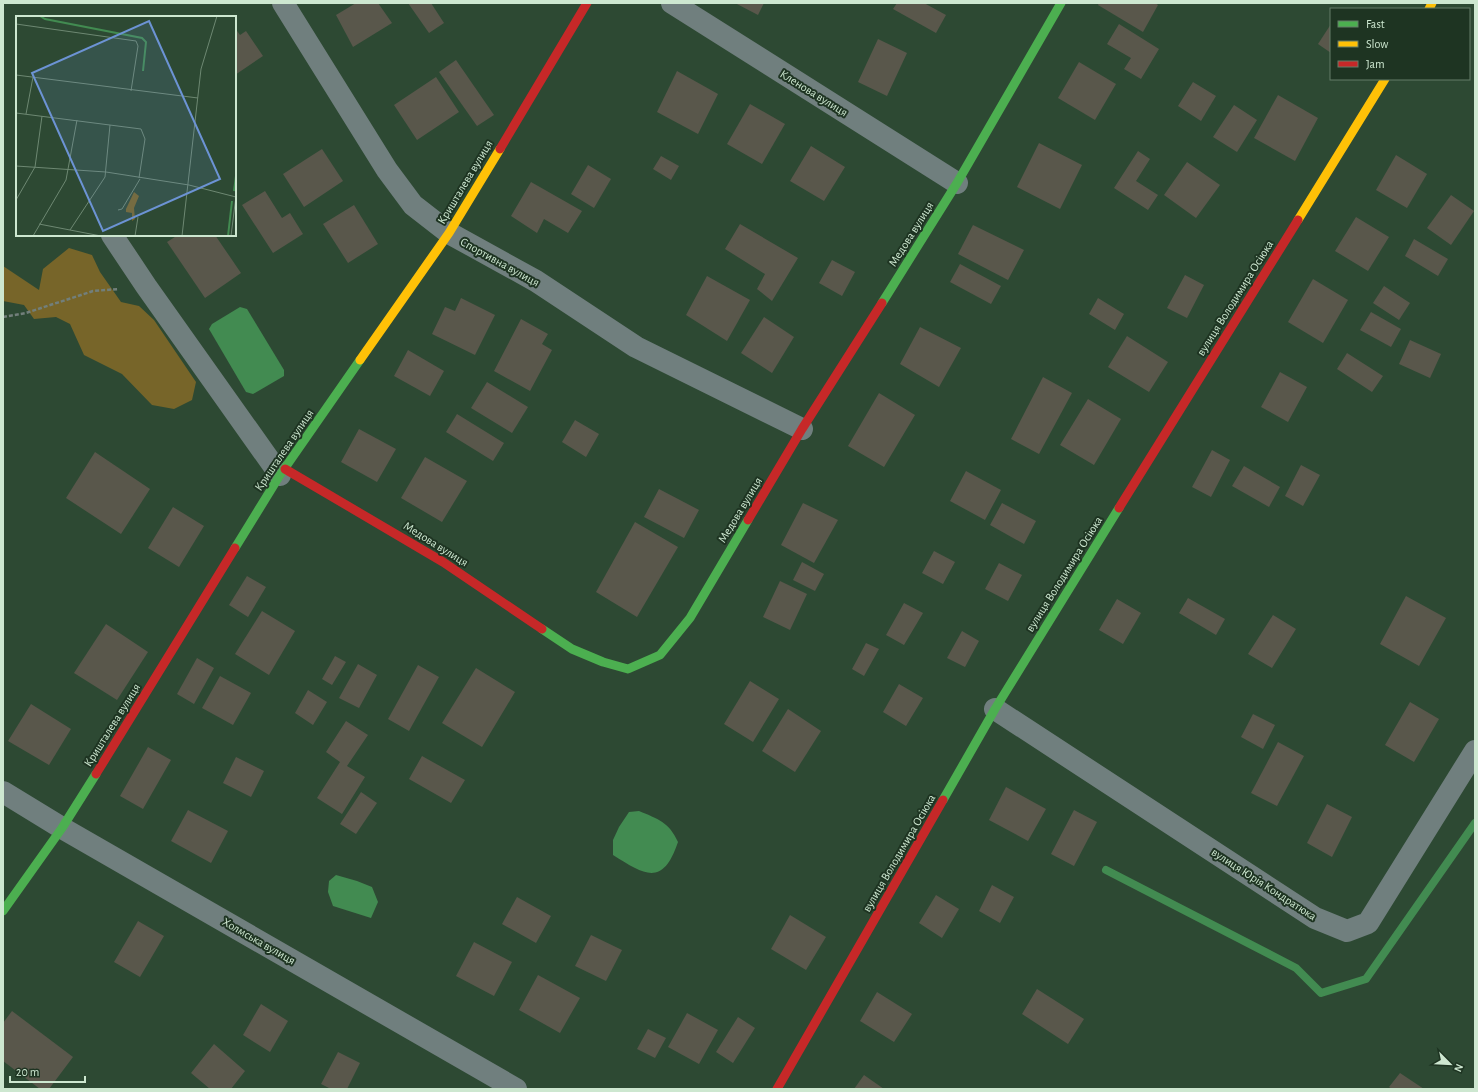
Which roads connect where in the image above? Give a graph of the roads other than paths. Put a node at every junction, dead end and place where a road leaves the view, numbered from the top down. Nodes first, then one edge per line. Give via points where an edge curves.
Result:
1 (282, 3) edge
2 (587, 3) edge
3 (672, 3) edge
4 (1061, 3) edge
5 (1384, 80) edge
6 (957, 183) junction
7 (449, 233) junction
8 (113, 236) edge
9 (802, 429) junction
10 (283, 472) junction
11 (995, 709) junction
12 (1475, 751) edge
13 (3, 792) edge
14 (62, 828) junction
15 (3, 911) edge
16 (516, 1089) edge
17 (777, 1089) edge

1 - 7 street, Спортивна вулиця via 387,170 413,205
2 - 7 street, Кришталева вулиця
3 - 6 street, Кленова вулиця
4 - 6 street, Медова вулиця
5 - 11 street, вулиця Володимира Осіюка
6 - 9 street, Медова вулиця
7 - 9 street, Спортивна вулиця via 536,281 636,347
7 - 10 street, Кришталева вулиця
8 - 10 street via 146,286
9 - 10 street, Медова вулиця via 690,618 660,655 628,669 572,649 444,562
10 - 14 street, Кришталева вулиця
11 - 12 street, вулиця Юрія Кондратюка via 1315,918 1347,932 1368,923
11 - 17 street, вулиця Володимира Осіюка
13 - 14 street, Холмська вулиця
14 - 15 street, Кришталева вулиця
14 - 16 street, Холмська вулиця

